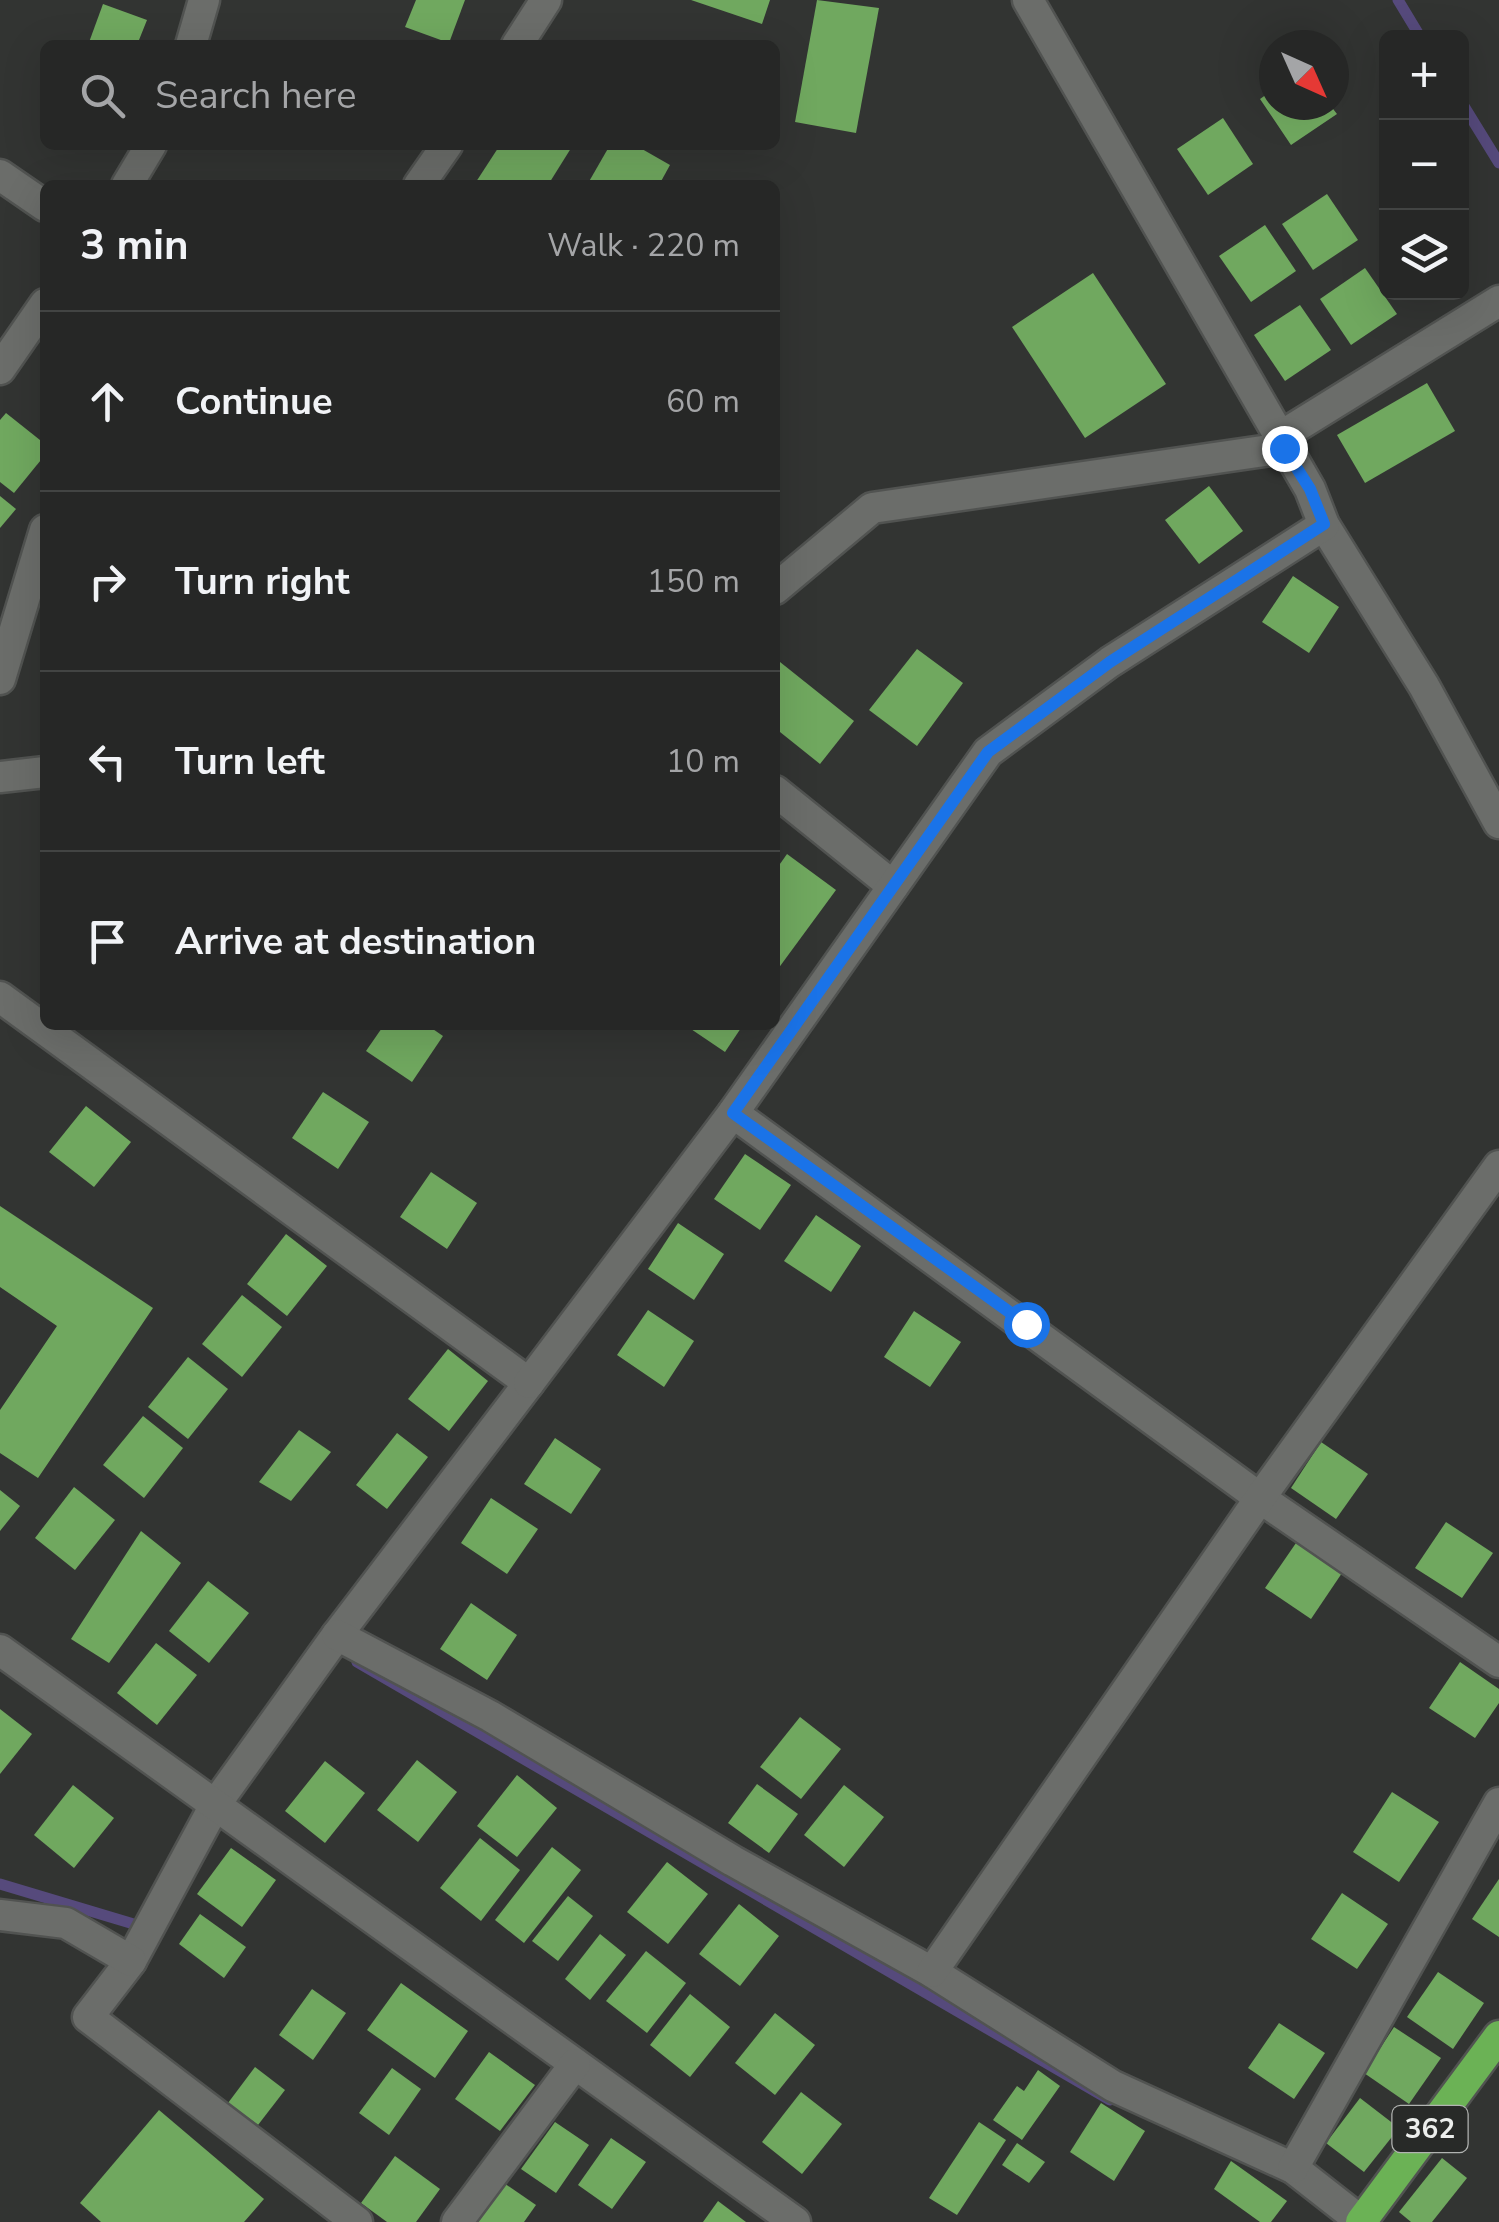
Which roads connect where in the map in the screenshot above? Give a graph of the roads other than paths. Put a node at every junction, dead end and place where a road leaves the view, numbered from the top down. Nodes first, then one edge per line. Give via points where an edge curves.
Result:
1 (204, 0) edge
2 (546, 0) edge
3 (1028, 0) edge
4 (192, 40) edge
5 (519, 40) edge
6 (148, 150) edge
7 (444, 150) edge
8 (0, 174) edge
9 (130, 180) edge
10 (422, 180) edge
11 (40, 202) edge
12 (1499, 300) edge
13 (40, 311) edge
14 (0, 369) edge
15 (1281, 443) junction
16 (1324, 524) junction
17 (40, 554) edge
18 (780, 585) edge
19 (0, 678) edge
20 (40, 773) edge
21 (0, 777) edge
22 (780, 795) edge
23 (1499, 824) edge
24 (893, 886) junction
25 (0, 997) edge
26 (40, 1026) edge
27 (45, 1030) edge
28 (733, 1113) junction
29 (1499, 1166) edge
30 (529, 1383) junction
31 (1260, 1498) junction
32 (337, 1635) junction
33 (0, 1650) edge
34 (1499, 1662) edge
35 (1499, 1803) edge
36 (215, 1805) junction
37 (0, 1915) edge
38 (130, 1961) junction
39 (932, 1972) junction
40 (1499, 2036) edge
41 (575, 2064) junction
42 (1293, 2168) junction
43 (357, 2222) edge
44 (457, 2222) edge
45 (794, 2222) edge
46 (1361, 2222) edge

1 - 4 street
2 - 5 street
3 - 15 street
6 - 9 street
7 - 10 street
8 - 11 street
12 - 15 street
13 - 14 street
15 - 16 street
15 - 18 street via 872,508
16 - 23 street
16 - 24 street via 1110,662 988,752
17 - 19 street
20 - 21 street
22 - 24 street
24 - 28 street
25 - 26 street
27 - 30 street
28 - 30 street
28 - 31 street
29 - 31 street
30 - 32 street
31 - 34 street
31 - 39 street
32 - 36 street
32 - 39 street
33 - 36 street
35 - 42 street
36 - 38 street
36 - 41 street
37 - 38 street via 66,1923
38 - 43 street via 88,2017
39 - 42 street via 1113,2086
40 - 46 highway, 362
41 - 44 street
41 - 45 street
42 - 46 street

